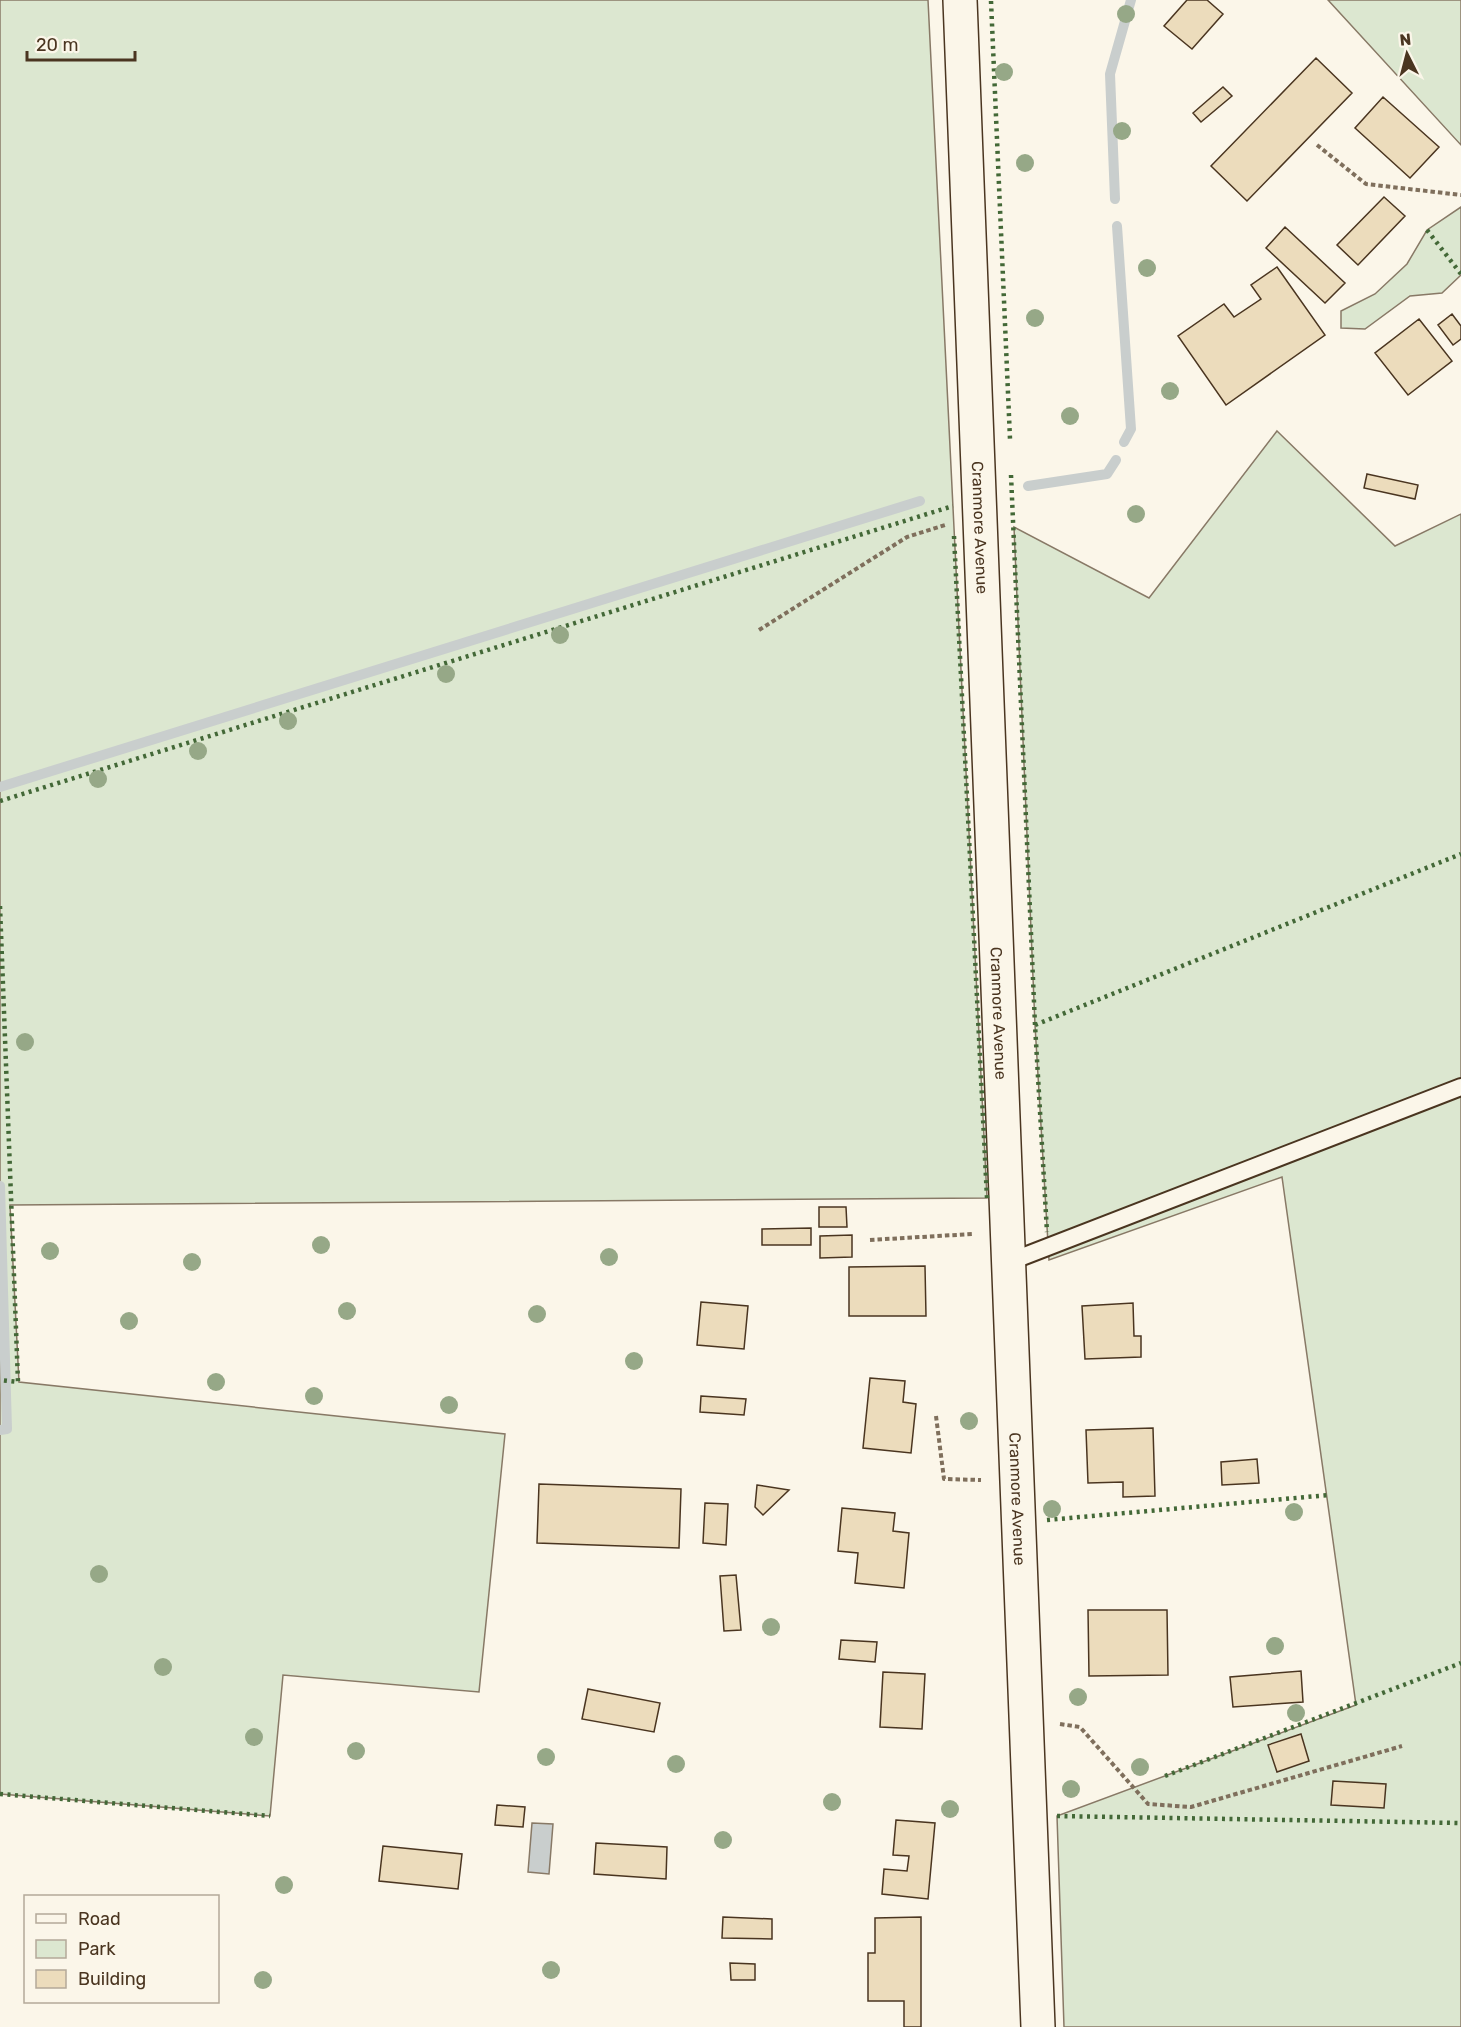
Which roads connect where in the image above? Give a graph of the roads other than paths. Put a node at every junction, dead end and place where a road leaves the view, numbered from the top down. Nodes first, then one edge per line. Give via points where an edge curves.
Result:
1 (960, 0) edge
2 (1461, 1088) edge
3 (1009, 1246) junction
4 (1038, 2027) edge

1 - 3 street, Cranmore Avenue
2 - 3 lane
3 - 4 street, Cranmore Avenue

